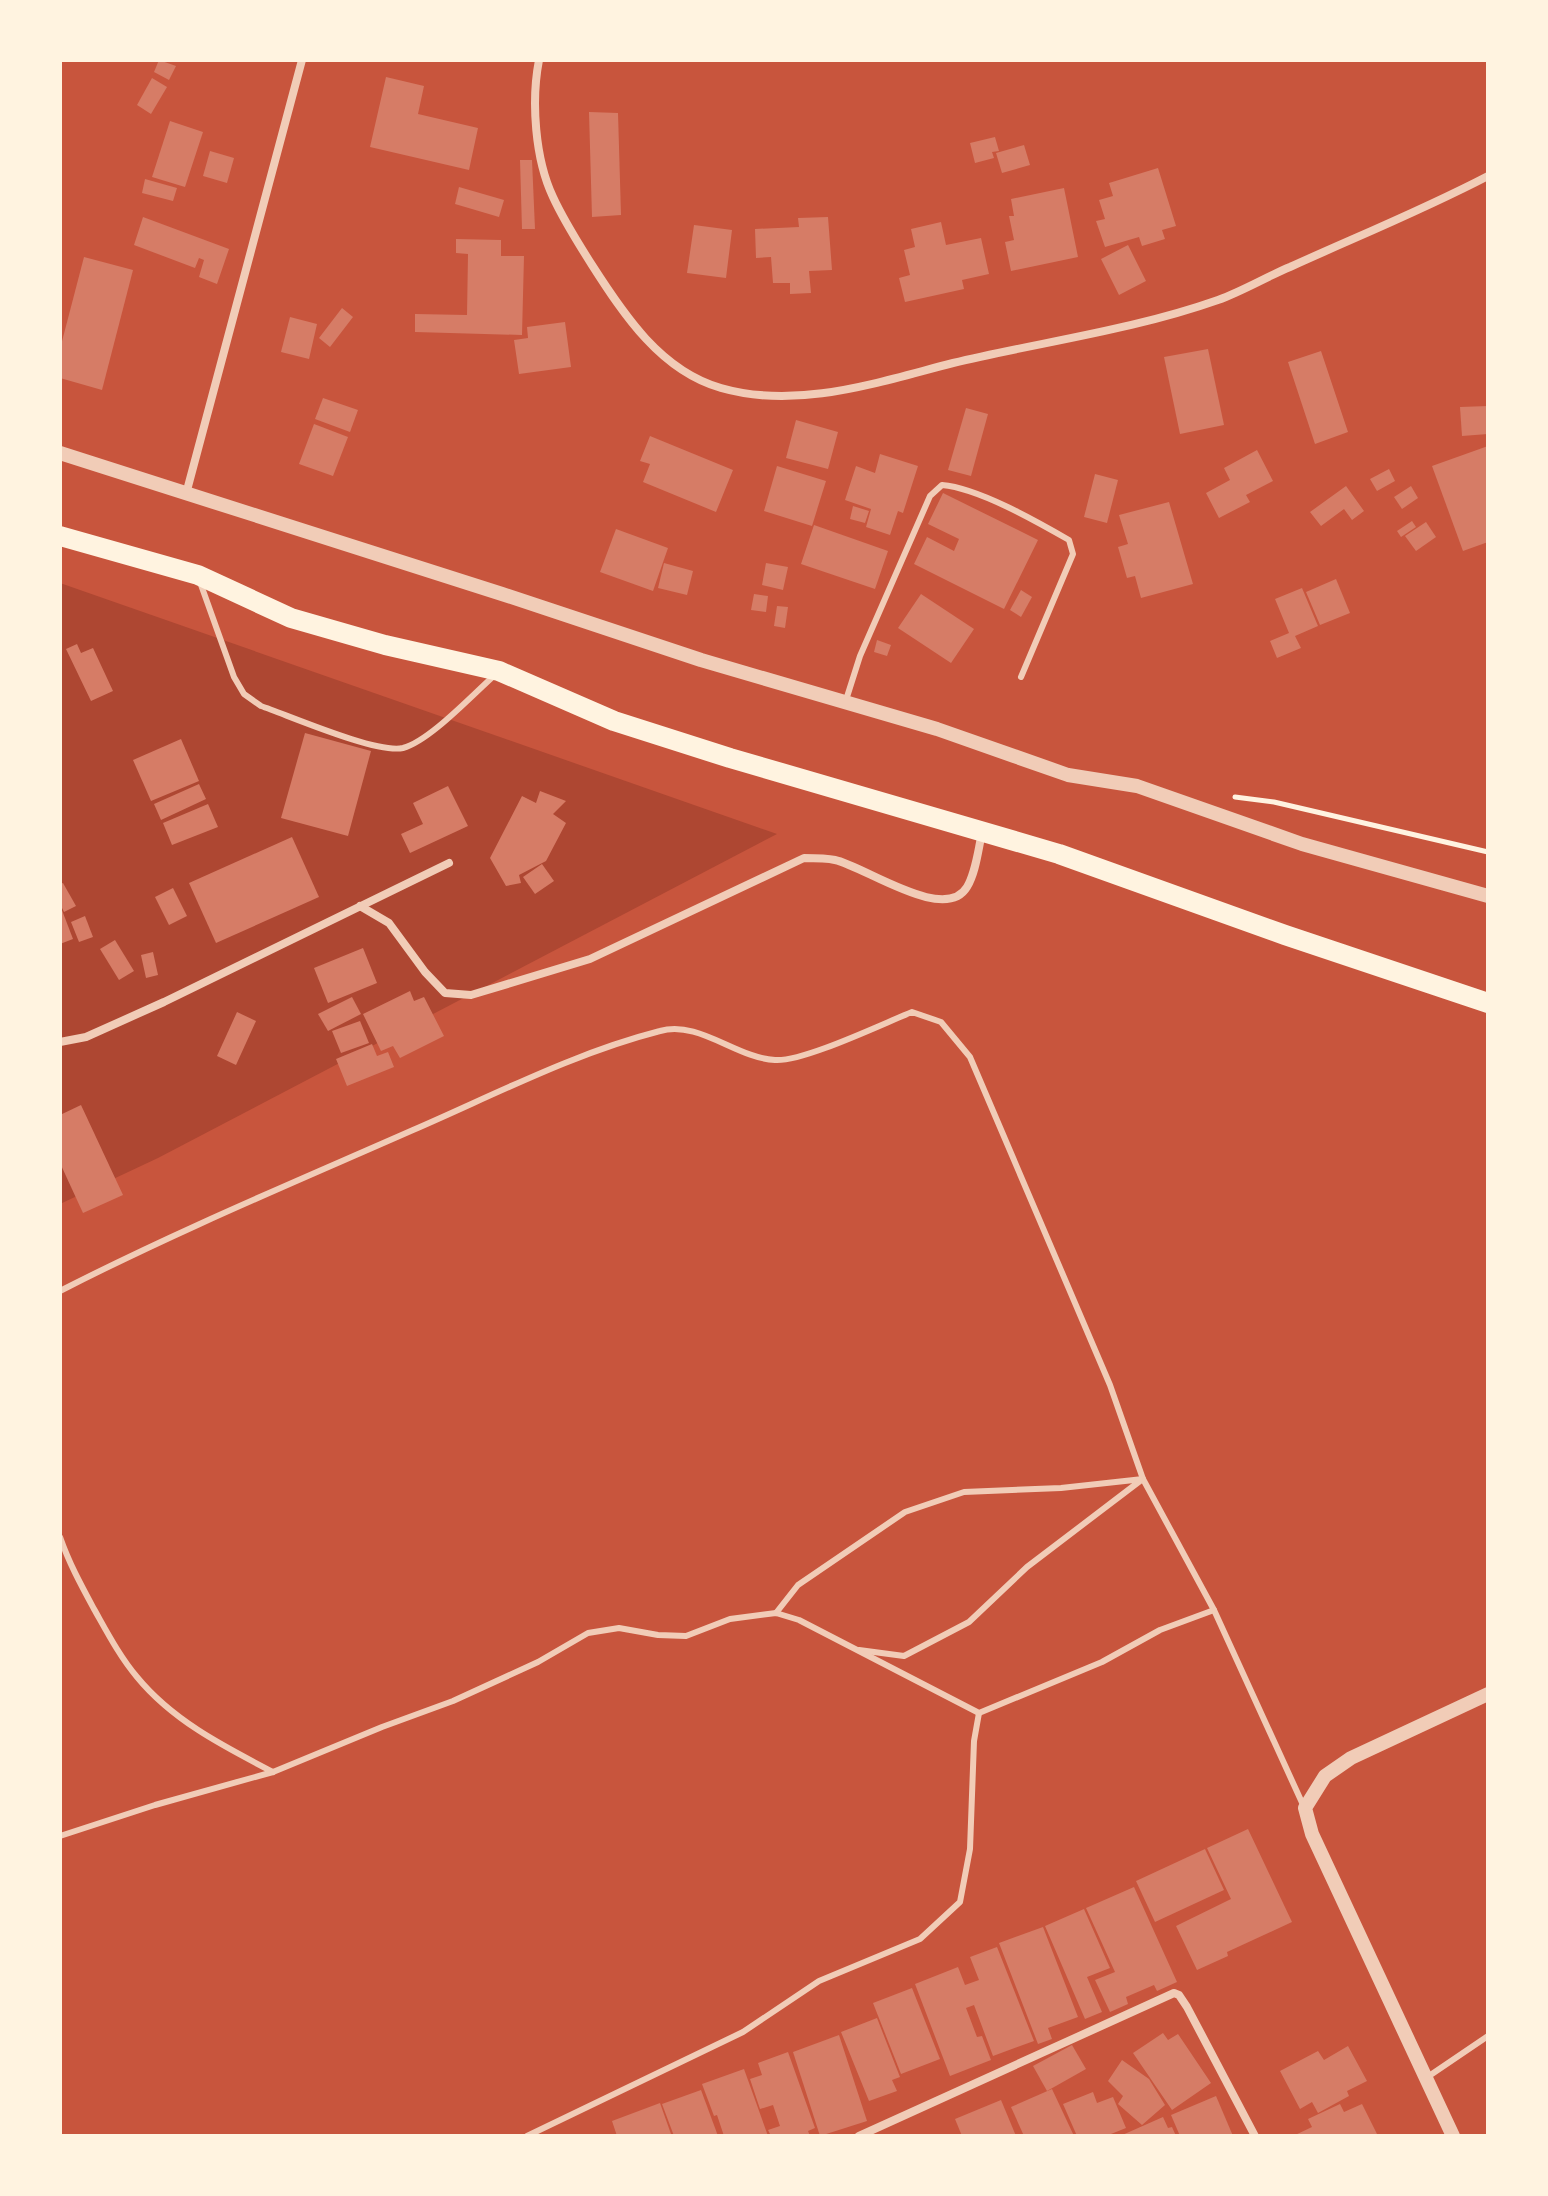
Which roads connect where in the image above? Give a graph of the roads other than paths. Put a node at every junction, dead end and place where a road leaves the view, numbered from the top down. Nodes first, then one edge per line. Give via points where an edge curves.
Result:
1 (302, 60) edge
2 (539, 60) edge
3 (1488, 176) edge
4 (60, 453) edge
5 (186, 494) junction
6 (60, 536) edge
7 (198, 575) junction
8 (499, 671) junction
9 (1021, 677) dead end
10 (844, 703) junction
11 (982, 833) junction
12 (449, 863) dead end
13 (1488, 896) edge
14 (360, 906) junction
15 (1488, 1003) edge
16 (60, 1042) edge
17 (60, 1291) edge
18 (1143, 1479) junction
19 (60, 1537) edge
20 (1214, 1610) junction
21 (776, 1613) junction
22 (852, 1649) junction
23 (1488, 1694) edge
24 (979, 1713) junction
25 (273, 1772) junction
26 (1305, 1808) junction
27 (60, 1836) edge
28 (1488, 2036) edge
29 (1426, 2078) junction
30 (527, 2136) edge
31 (859, 2136) edge
32 (1255, 2136) edge
33 (1453, 2136) edge

1 - 5 street
2 - 3 street via 536,101 544,174 598,275 666,359 719,387 778,397 850,388 1219,299
4 - 5 street
5 - 10 street
6 - 7 main road
7 - 8 main road via 291,618
7 - 8 lane via 244,694 261,706 381,747 403,748 426,737
8 - 11 main road via 614,721
9 - 10 lane via 1073,554 1069,540 957,486 942,485 930,496
10 - 13 street via 1068,775 1137,786 1302,844
11 - 14 street via 966,890 949,900 920,896 836,860 804,858 590,959 471,995 445,993 389,923
11 - 15 main road via 1059,854
12 - 14 street
14 - 16 street via 86,1037
17 - 18 lane via 140,1250 585,1055 664,1029 688,1029 756,1058 780,1060 912,1012 941,1022 970,1057 1110,1385
18 - 20 lane
18 - 21 lane via 964,1492 905,1512 798,1585
18 - 22 lane via 1027,1567 969,1622 904,1656
19 - 25 lane via 69,1563 137,1677 170,1710 212,1740
20 - 24 lane
20 - 26 lane
21 - 22 lane
21 - 25 lane via 730,1619 686,1636 619,1628 588,1633 493,1683
22 - 24 lane
23 - 26 street via 1351,1758 1325,1776
24 - 30 lane via 970,1849 960,1902 920,1939 819,1981 743,2032
25 - 27 lane
26 - 29 street via 1318,1847
28 - 29 lane
29 - 33 street
31 - 32 street via 1174,1993 1187,2007

